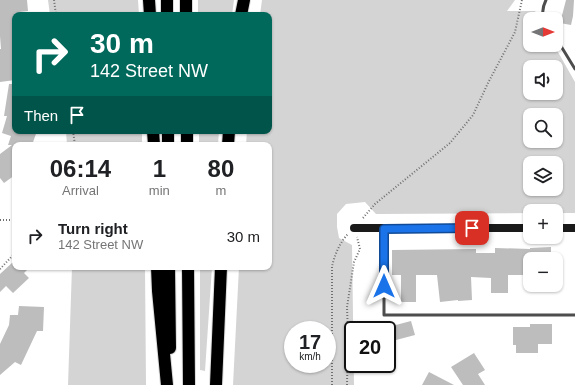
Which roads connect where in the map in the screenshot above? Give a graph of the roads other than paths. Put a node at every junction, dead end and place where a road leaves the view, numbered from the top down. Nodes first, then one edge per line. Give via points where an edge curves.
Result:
1 (149, 0) edge
2 (167, 0) edge
3 (186, 0) edge
4 (244, 0) edge
5 (546, 0) edge
6 (150, 12) edge
7 (167, 12) edge
8 (186, 12) edge
9 (242, 12) edge
10 (543, 12) edge
11 (563, 49) edge
12 (575, 69) edge
13 (354, 228) road end
14 (523, 228) edge
15 (563, 228) edge
16 (575, 228) edge
17 (384, 229) junction
18 (157, 270) edge
19 (169, 270) edge
20 (188, 270) edge
21 (222, 270) edge
22 (575, 315) edge
23 (167, 385) edge
24 (170, 385) edge
25 (189, 385) edge
26 (216, 385) edge

1 - 6 highway
2 - 7 highway
3 - 8 highway
4 - 9 highway
5 - 10 lane
11 - 12 lane
13 - 17 street
14 - 17 street
15 - 16 street
17 - 22 lane via 384,315
18 - 23 highway
19 - 24 highway
20 - 25 highway
21 - 26 highway

